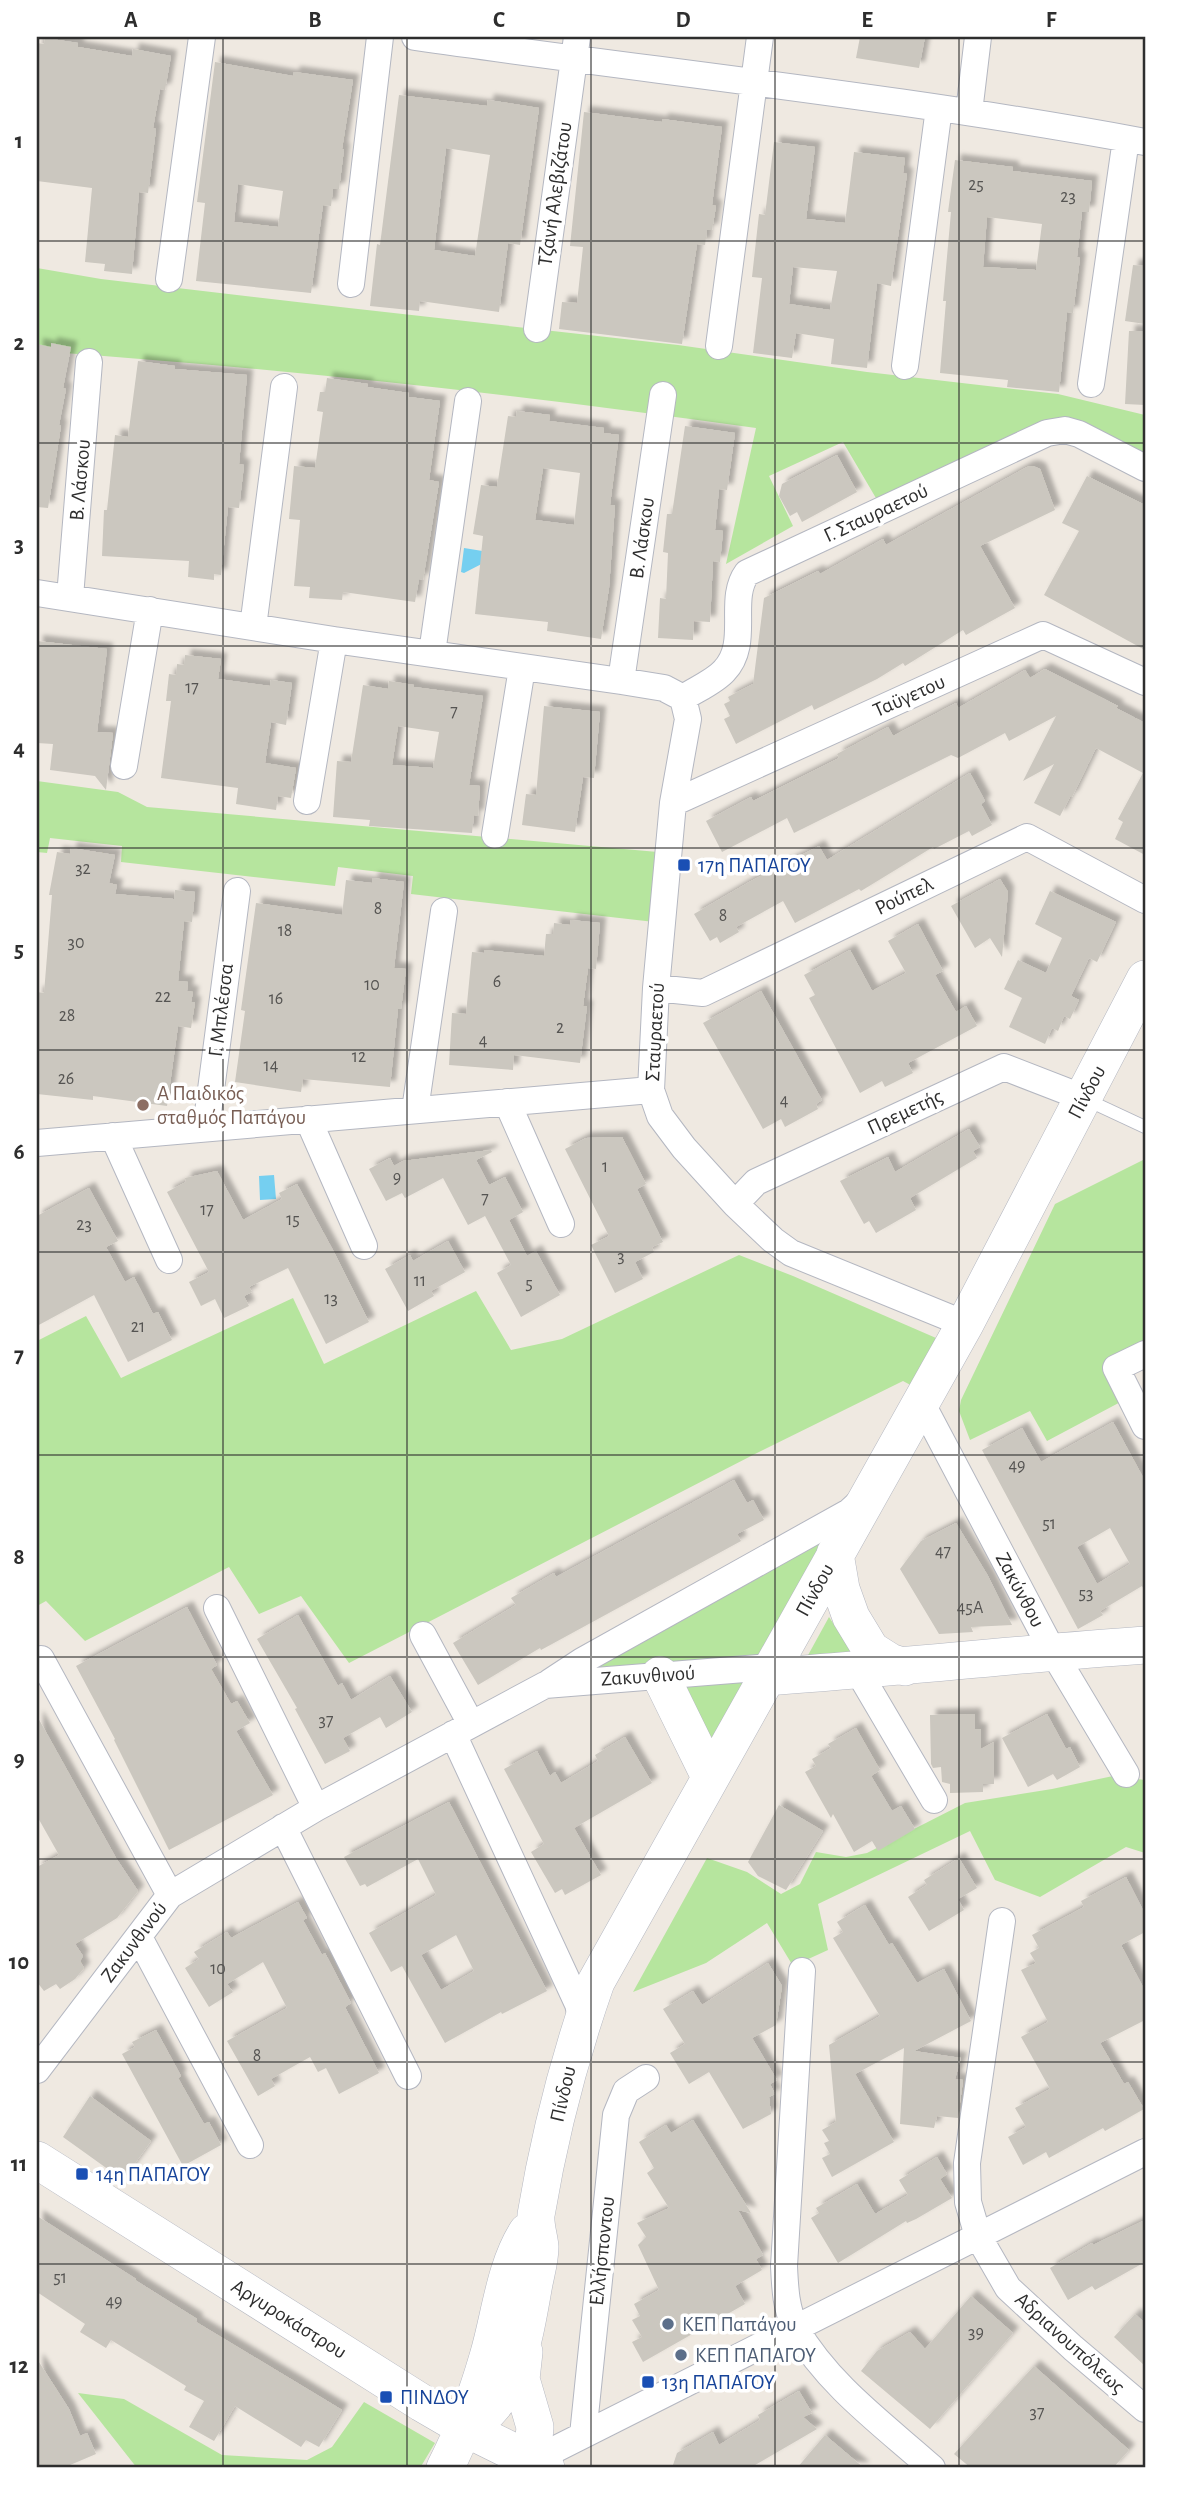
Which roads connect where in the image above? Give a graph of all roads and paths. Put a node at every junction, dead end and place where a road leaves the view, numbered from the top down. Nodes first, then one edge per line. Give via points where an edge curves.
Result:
1 (202, 37) edge
2 (380, 37) edge
3 (415, 37) edge
4 (760, 37) edge
5 (978, 37) edge
6 (575, 48) edge
7 (754, 81) junction
8 (939, 108) junction
9 (969, 112) junction
10 (1136, 140) edge
11 (169, 279) dead end
12 (351, 284) dead end
13 (537, 329) dead end
14 (719, 346) dead end
15 (89, 362) dead end
16 (905, 366) dead end
17 (1091, 384) dead end
18 (284, 387) dead end
19 (663, 395) dead end
20 (468, 401) dead end
21 (1145, 468) edge
22 (37, 593) edge
23 (70, 597) junction
24 (150, 610) junction
25 (253, 627) junction
26 (334, 640) junction
27 (432, 653) junction
28 (522, 668) junction
29 (621, 681) junction
30 (1145, 682) edge
31 (682, 698) junction
32 (124, 765) dead end
33 (307, 801) dead end
34 (674, 803) junction
35 (495, 835) dead end
36 (237, 891) dead end
37 (1145, 900) edge
38 (444, 911) dead end
39 (1145, 979) edge
40 (656, 988) junction
41 (652, 1090) junction
42 (1084, 1098) junction
43 (507, 1102) junction
44 (415, 1110) junction
45 (308, 1119) junction
46 (1145, 1126) edge
47 (206, 1128) junction
48 (113, 1136) junction
49 (37, 1143) edge
50 (735, 1203) junction
51 (561, 1224) dead end
52 (364, 1246) dead end
53 (169, 1260) dead end
54 (965, 1324) junction
55 (1145, 1354) edge
56 (921, 1402) junction
57 (1145, 1426) edge
58 (869, 1493) junction
59 (835, 1554) junction
60 (217, 1608) dead end
61 (423, 1635) dead end
62 (1145, 1645) edge
63 (1053, 1652) junction
64 (41, 1659) dead end
65 (905, 1667) junction
66 (858, 1671) junction
67 (768, 1672) junction
68 (660, 1675) junction
69 (545, 1685) junction
70 (462, 1729) junction
71 (1126, 1774) dead end
72 (710, 1777) junction
73 (934, 1800) dead end
74 (316, 1808) junction
75 (283, 1826) junction
76 (170, 1895) junction
77 (1002, 1921) dead end
78 (139, 1937) junction
79 (802, 1971) dead end
80 (582, 2022) junction
81 (40, 2056) edge
82 (408, 2076) dead end
83 (646, 2078) dead end
84 (250, 2145) dead end
85 (1145, 2152) edge
86 (37, 2160) edge
87 (536, 2219) junction
88 (978, 2236) junction
89 (795, 2328) junction
90 (526, 2330) junction
91 (1145, 2409) edge
92 (465, 2428) junction
93 (583, 2435) junction
94 (539, 2465) edge
95 (445, 2468) edge
96 (932, 2468) edge

1 - 11 street
2 - 12 street
3 - 6 street
4 - 7 street
5 - 9 street
6 - 7 street
6 - 13 street, Τζανή Αλεβιζάτου
7 - 8 street
7 - 14 street
8 - 9 street
8 - 16 street
9 - 10 street
10 - 17 street
15 - 23 street, Β. Λάσκου
18 - 25 street
19 - 29 street, Β. Λάσκου
20 - 27 street
21 - 31 street, Γ. Σταυραετού via 1079,434 1066,430 1046,433 747,573 740,583 736,655 723,673
22 - 23 street
23 - 24 street
24 - 25 street
24 - 32 street
25 - 26 street
26 - 27 street
26 - 33 street
27 - 28 street
28 - 29 street
28 - 35 street
29 - 31 street via 664,688
30 - 34 street, Ταϋγετου via 1043,635
31 - 34 street, Σταυραετού via 688,719
34 - 40 street, Σταυραετού
36 - 47 street, Γ. Μπλέσσα
37 - 40 street, Ρούπελ via 1027,837 703,993
38 - 44 street
39 - 42 street, Πίνδου
40 - 41 street, Σταυραετού
41 - 43 street
41 - 50 street, Σταυραετού via 660,1116 684,1149
42 - 46 lane
42 - 50 street, Πρεμετής via 1004,1067 756,1182
42 - 54 street, Πίνδου
43 - 44 street
43 - 51 street
44 - 45 street
45 - 47 street
45 - 52 street
47 - 48 street
48 - 49 street
48 - 53 street
50 - 54 street, Σταυραετού via 791,1253
54 - 56 street, Πίνδου
55 - 57 street via 1116,1368
56 - 58 street, Πίνδου
56 - 63 street, Ζακύνθου
58 - 59 street, Πίνδου
58 - 69 street via 849,1511
59 - 65 street via 851,1617 871,1650
59 - 67 street, Πίνδου
60 - 74 street
61 - 70 street
62 - 63 street, Ζακυνθινού
63 - 65 street, Ζακυνθινού
63 - 71 street, Ζακύνθου
64 - 76 street
65 - 66 street, Ζακυνθινού
66 - 67 street, Ζακυνθινού
66 - 73 street
67 - 68 street, Ζακυνθινού
67 - 72 street, Πίνδου
68 - 69 street, Ζακυνθινού
68 - 72 street
69 - 70 street, Ζακυνθινού
70 - 74 street, Ζακυνθινού
70 - 80 street
72 - 80 street, Πίνδου via 596,1982
74 - 75 street, Ζακυνθινού
75 - 76 street, Ζακυνθινού
75 - 82 street
76 - 78 street, Ζακυνθινού
77 - 88 street via 967,2163 968,2202
78 - 81 street, Ζακυνθινού
78 - 84 street
79 - 89 street via 784,2266 785,2297
80 - 87 street, Πίνδου
83 - 93 street, Ελλήσποντου via 626,2091 616,2115
85 - 88 street
86 - 92 street, Αργυροκάστρου
87 - 90 street, Πίνδου via 540,2248
87 - 92 street, Πίνδου via 512,2267
88 - 89 street
88 - 91 street, Αδριανουπόλεως via 1008,2288
89 - 93 street
89 - 96 street via 830,2376
90 - 92 street, Πίνδου via 504,2389 479,2421
90 - 94 street via 522,2379
92 - 94 street, Αργυροκάστρου
92 - 95 street, Πίνδου
93 - 94 street

